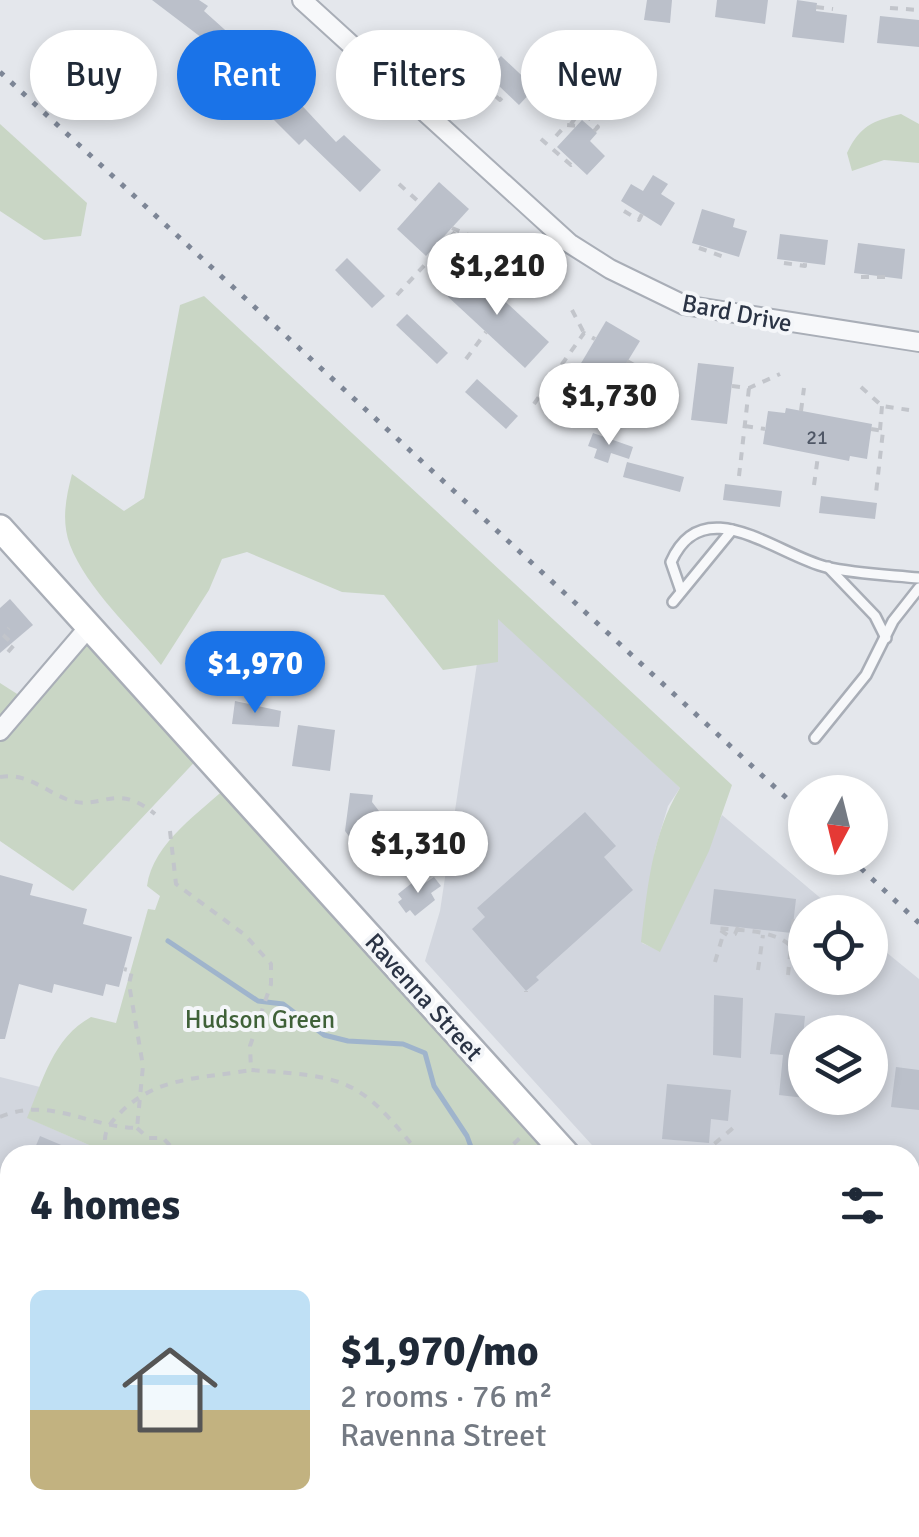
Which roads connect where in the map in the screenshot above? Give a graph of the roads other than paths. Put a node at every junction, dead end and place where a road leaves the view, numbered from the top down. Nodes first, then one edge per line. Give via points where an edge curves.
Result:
1 (302, 0) edge
2 (919, 342) edge
3 (0, 528) edge
4 (732, 530) junction
5 (828, 567) junction
6 (919, 578) edge
7 (919, 588) edge
8 (682, 591) junction
9 (673, 602) dead end
10 (88, 628) junction
11 (886, 638) junction
12 (0, 731) edge
13 (815, 738) dead end
14 (558, 1145) edge

1 - 2 street, Bard Drive via 569,242 610,270 698,308
3 - 10 street, Ravenna Street
4 - 5 lane
4 - 8 lane
4 - 8 lane via 694,533 679,544 671,562
5 - 6 lane
5 - 11 lane
7 - 11 lane
8 - 9 lane
10 - 12 street
10 - 14 street, Ravenna Street
11 - 13 lane via 847,703

